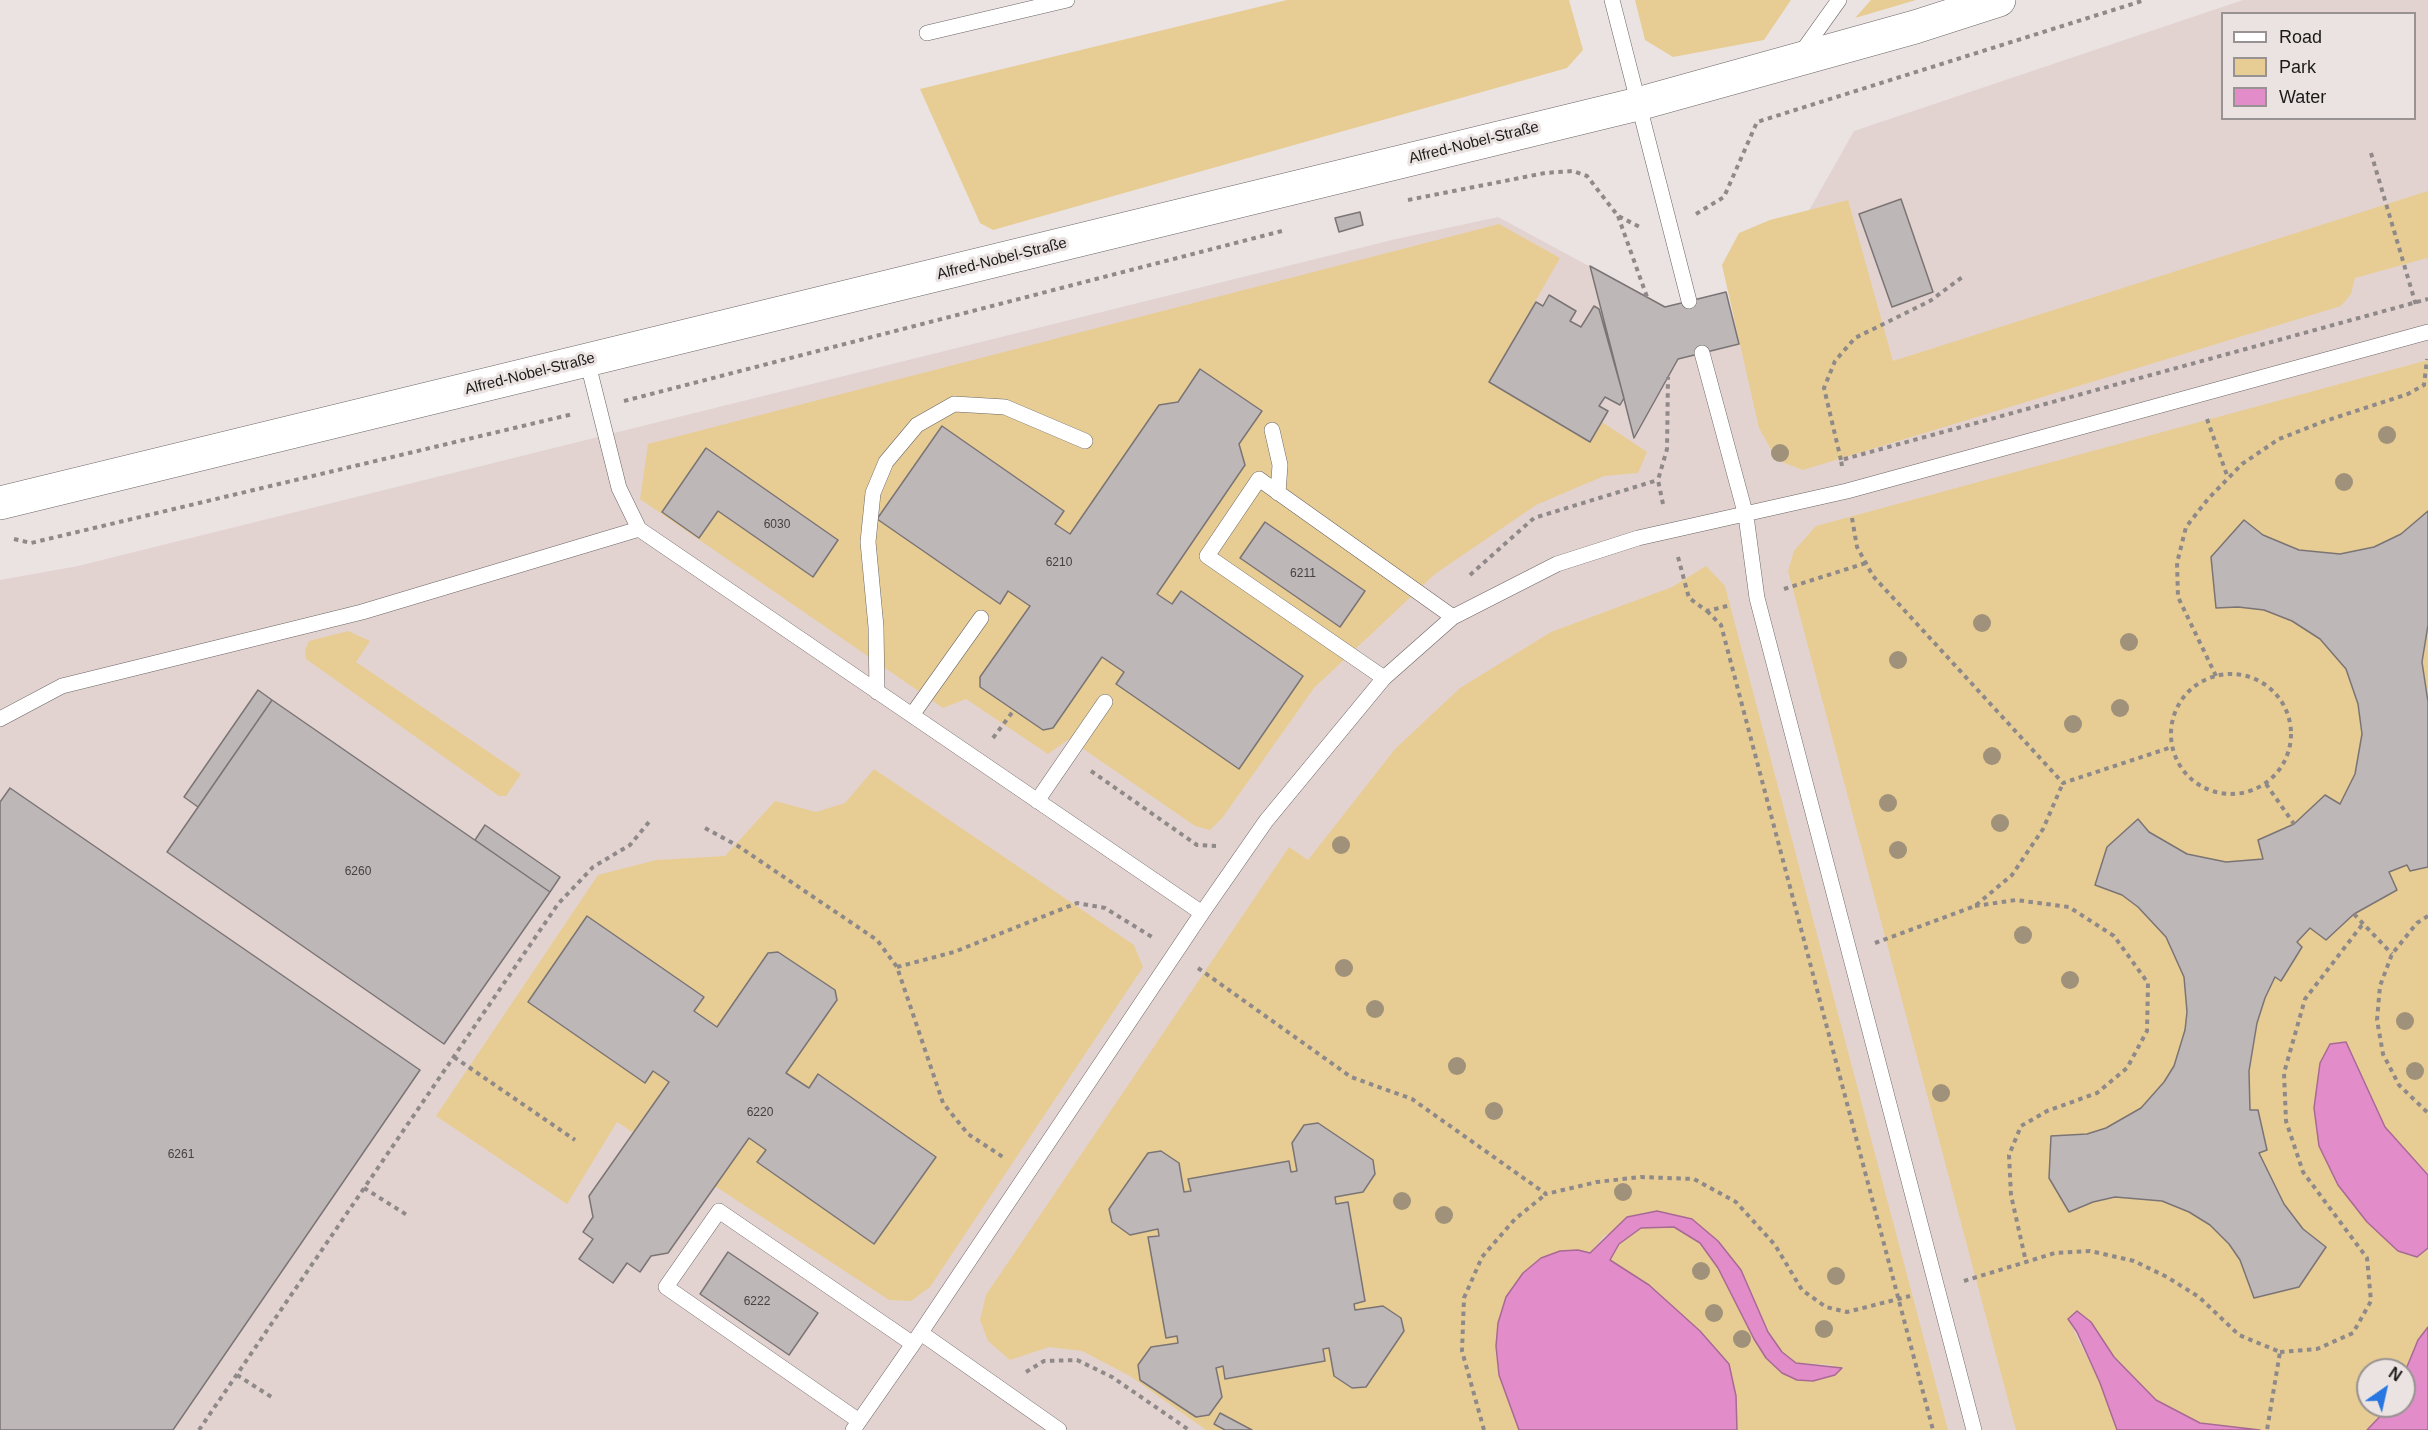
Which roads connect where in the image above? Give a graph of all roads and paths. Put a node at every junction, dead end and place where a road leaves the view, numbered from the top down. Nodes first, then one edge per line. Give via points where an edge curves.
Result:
1 (1067, 0) edge
2 (1611, 0) edge
3 (1839, 0) edge
4 (1999, 0) edge
5 (2145, 0) edge
6 (927, 33) dead end
7 (1795, 61) junction
8 (1638, 104) junction
9 (2371, 153) dead end
10 (1405, 201) dead end
11 (1618, 216) junction
12 (1668, 221) junction
13 (1283, 231) dead end
14 (1965, 275) dead end
15 (1647, 297) dead end
16 (2428, 299) edge
17 (1689, 301) dead end
18 (2415, 303) junction
19 (2426, 333) edge
20 (1702, 353) dead end
21 (587, 360) junction
22 (2198, 395) junction
23 (599, 407) junction
24 (1272, 430) dead end
25 (1085, 441) dead end
26 (1841, 460) junction
27 (2228, 478) junction
28 (1846, 491) junction
29 (1278, 492) junction
30 (0, 502) edge
31 (1746, 516) junction
32 (639, 529) junction
33 (12, 538) dead end
34 (1707, 611) dead end
35 (1453, 617) junction
36 (981, 618) dead end
37 (2216, 675) junction
38 (1384, 678) junction
39 (877, 692) junction
40 (1106, 702) dead end
41 (1014, 710) dead end
42 (912, 715) junction
43 (0, 719) edge
44 (2172, 747) junction
45 (977, 760) junction
46 (2063, 783) junction
47 (2266, 784) junction
48 (1037, 801) junction
49 (649, 822) dead end
50 (2294, 824) dead end
51 (705, 828) dead end
52 (1974, 906) junction
53 (1202, 913) junction
54 (2354, 914) dead end
55 (2428, 916) edge
56 (2362, 925) junction
57 (1175, 952) junction
58 (1848, 953) junction
59 (2392, 954) junction
60 (897, 967) junction
61 (454, 1057) junction
62 (2428, 1113) edge
63 (575, 1140) dead end
64 (1027, 1174) junction
65 (364, 1188) junction
66 (1546, 1194) junction
67 (407, 1215) dead end
68 (2026, 1262) junction
69 (1938, 1289) junction
70 (1900, 1298) junction
71 (917, 1338) junction
72 (2280, 1352) junction
73 (237, 1374) junction
74 (1000, 1388) junction
75 (273, 1398) dead end
76 (856, 1425) edge
77 (199, 1430) edge
78 (1059, 1430) edge
79 (1188, 1430) edge
80 (1484, 1430) edge
81 (1933, 1430) edge
82 (1974, 1430) edge
83 (2267, 1430) edge

1 - 6 lane
2 - 8 lane
3 - 7 lane
4 - 7 street, Alfred-Nobel-Straße
5 - 12 path via 1757,122 1724,196 1696,214
7 - 8 street, Alfred-Nobel-Straße
8 - 12 lane
8 - 21 street, Alfred-Nobel-Straße
9 - 18 path
10 - 11 path via 1573,171 1587,176
11 - 12 path via 1641,228
11 - 15 path
12 - 17 lane
13 - 23 path
14 - 26 path via 1930,301 1855,338 1835,361 1824,388
16 - 18 path
18 - 19 path
18 - 26 path
19 - 22 lane
19 - 27 path via 2428,366 2424,385 2279,439
20 - 31 lane
21 - 23 lane
21 - 30 street, Alfred-Nobel-Straße
22 - 27 path
22 - 28 lane
23 - 32 lane via 619,488
23 - 33 path via 31,543
24 - 29 lane via 1280,465
25 - 39 lane via 1005,407 954,404 916,425 886,462 873,493 868,542
26 - 28 path
27 - 37 path via 2186,527 2177,563 2178,597
28 - 31 lane
28 - 46 path via 1857,547 1873,576
29 - 35 lane
29 - 38 lane via 1259,479 1207,556
31 - 35 lane via 1638,538 1557,564
31 - 58 lane via 1757,598
32 - 39 lane
32 - 43 lane via 362,612 62,686
34 - 70 path via 1721,626
35 - 38 lane
36 - 42 lane
37 - 44 path via 2185,695 2173,720
37 - 47 path via 2237,674 2257,680 2275,692 2286,709 2292,729 2290,750 2281,769
38 - 53 lane via 1266,821
39 - 42 lane
40 - 48 lane
41 - 45 path
42 - 45 lane
44 - 46 path
44 - 47 path via 2180,766 2192,780 2210,791 2229,795
45 - 48 lane
46 - 52 path via 2043,829 2012,875
47 - 50 path
48 - 53 lane
49 - 61 path via 630,845 593,867 558,904
51 - 60 path via 877,940
52 - 58 path
52 - 68 path via 2016,900 2069,907 2114,936 2148,983 2147,1031 2127,1068 2097,1093 2047,1111 2021,1126 2009,1155 2011,1195
53 - 57 lane
54 - 56 path
55 - 59 path via 2417,923
56 - 59 path
56 - 72 path via 2305,999 2283,1073 2286,1121 2303,1172 2367,1258 2371,1301 2353,1333 2317,1349
57 - 60 path via 1105,908 1077,903 954,952
57 - 64 lane
57 - 66 path via 1351,1077 1412,1099
58 - 69 lane
59 - 62 path via 2380,986 2377,1020 2383,1054 2399,1085
60 - 64 path via 944,1103 968,1134
61 - 63 path
61 - 65 path
64 - 71 lane
65 - 67 path
65 - 73 path
66 - 70 path via 1641,1177 1694,1179 1736,1202 1775,1245 1802,1290 1826,1307 1847,1312
66 - 80 path via 1515,1219 1482,1257 1464,1298 1462,1351
68 - 69 path
68 - 72 path via 2055,1253 2090,1251 2134,1261 2199,1297 2240,1335
69 - 70 path
69 - 82 lane
70 - 81 path
71 - 74 lane
71 - 76 lane
71 - 76 lane via 719,1211 666,1287
72 - 83 path
73 - 75 path
73 - 77 path
74 - 78 lane
74 - 79 path via 1044,1361 1077,1360 1112,1377

